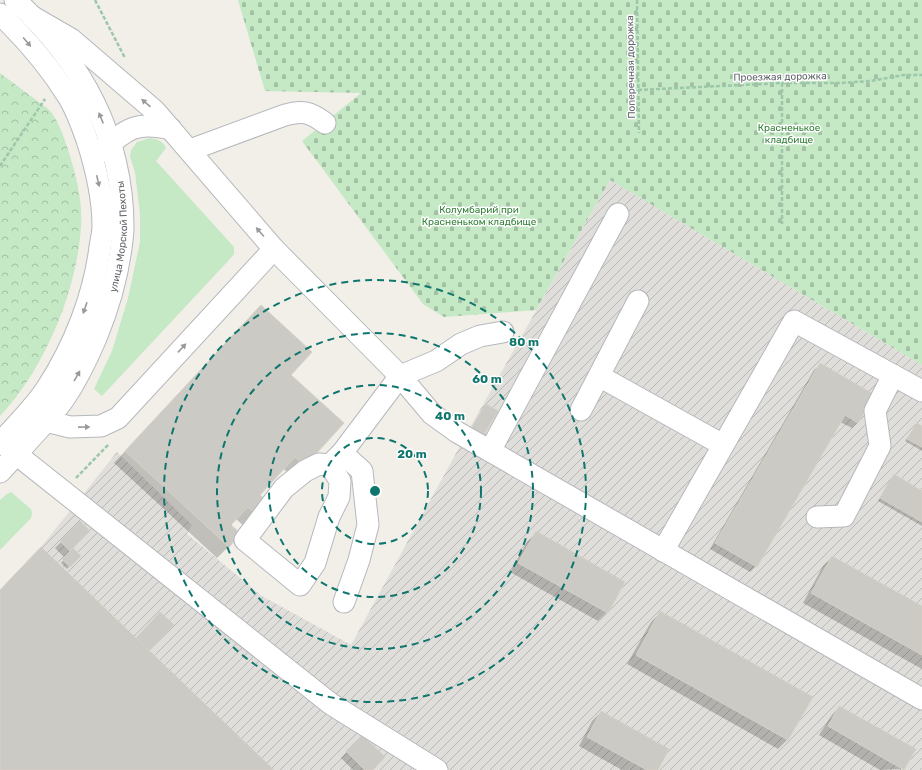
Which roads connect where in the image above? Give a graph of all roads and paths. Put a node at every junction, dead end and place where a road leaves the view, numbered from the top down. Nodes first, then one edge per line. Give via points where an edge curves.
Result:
1 (15, 0) edge
2 (95, 0) edge
3 (636, 0) edge
4 (0, 14) edge
5 (33, 17) junction
6 (128, 63) dead end
7 (922, 75) edge
8 (782, 83) junction
9 (638, 90) junction
10 (45, 99) dead end
11 (325, 123) dead end
12 (171, 129) junction
13 (639, 133) dead end
14 (111, 142) junction
15 (190, 150) junction
16 (93, 159) junction
17 (0, 166) edge
18 (618, 214) dead end
19 (782, 224) dead end
20 (274, 249) junction
21 (638, 301) dead end
22 (503, 332) dead end
23 (893, 375) junction
24 (400, 376) junction
25 (598, 376) junction
26 (922, 391) edge
27 (581, 410) dead end
28 (39, 414) junction
29 (723, 445) junction
30 (6, 447) edge
31 (490, 452) junction
32 (336, 459) junction
33 (0, 472) edge
34 (817, 517) dead end
35 (663, 551) junction
36 (344, 602) dead end
37 (922, 699) edge
38 (430, 768) edge

1 - 5 street, улица Морской Пехоты
2 - 6 path
3 - 9 path, Поперечная дорожка
4 -> 16 street, улица Морской Пехоты via 44,62 69,99
12 -> 5 street via 155,111 71,39
14 -> 5 street, улица Морской Пехоты via 88,90 61,50
7 - 8 path, Проезжая дорожка via 840,83
8 - 9 path, Проезжая дорожка
8 - 19 path
9 - 13 path, Поперечная дорожка
10 - 17 path
11 - 15 street via 313,114 298,112
12 - 14 street via 154,125 139,126 123,132
12 - 15 street
14 - 16 street
28 -> 14 street, улица Морской Пехоты via 64,399 85,362 104,319 117,273 123,221 121,186
20 -> 15 street
16 -> 28 street, улица Морской Пехоты via 100,190 103,227 98,268 84,312 67,353 46,388
18 - 31 street
20 - 24 street
28 -> 20 street via 70,427 101,426 118,418
21 - 25 street
22 - 24 street via 480,336 436,361
23 - 26 street
23 - 29 street via 794,321
23 - 34 street via 875,411 880,446 844,516
24 - 31 street via 432,414
24 - 32 street
25 - 27 street
25 - 29 street
28 - 30 street, улица Морской Пехоты
29 - 35 street
30 - 33 street, улица Морской Пехоты
30 - 38 street via 331,704
31 - 35 street
32 - 32 street via 340,481 339,497 329,517 315,563 300,585 245,540 284,488 319,464
32 - 36 street via 362,472 368,525
35 - 37 street

